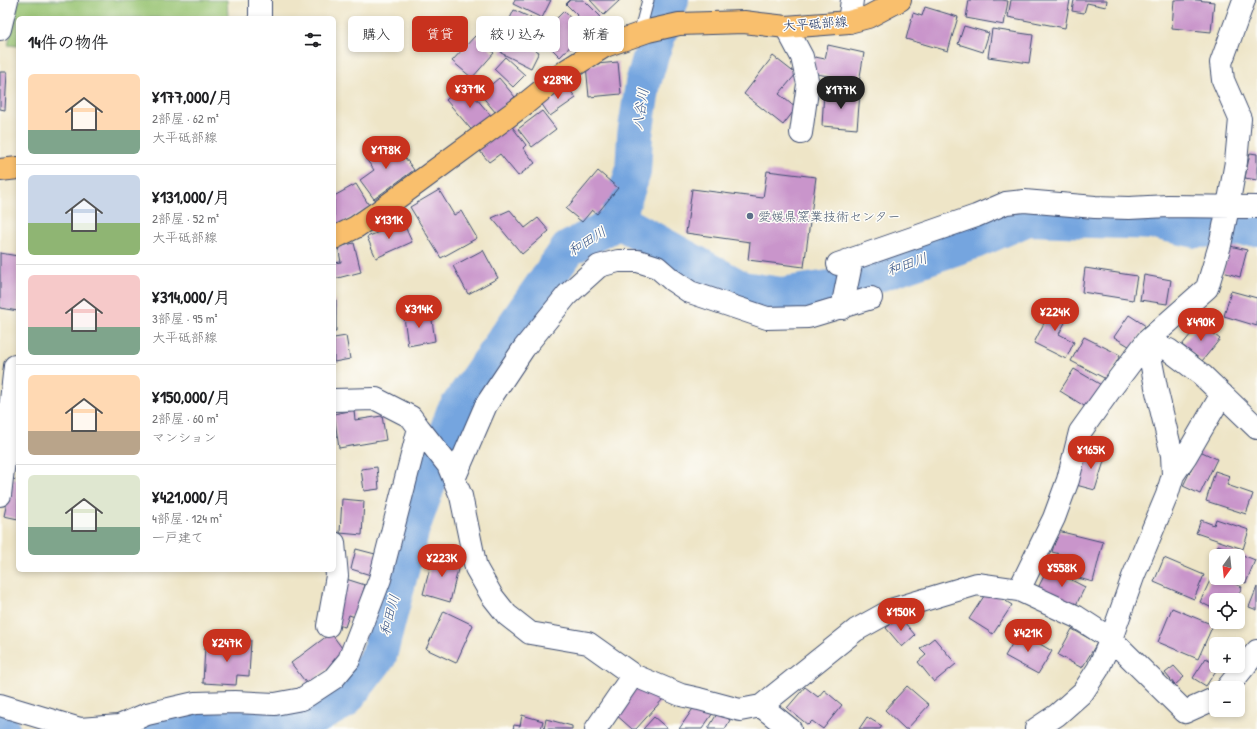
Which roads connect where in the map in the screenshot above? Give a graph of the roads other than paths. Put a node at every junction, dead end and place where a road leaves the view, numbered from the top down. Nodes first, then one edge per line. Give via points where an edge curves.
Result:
1 (7, 0) edge
2 (260, 0) edge
3 (648, 0) edge
4 (852, 0) edge
5 (900, 0) edge
6 (1244, 0) edge
7 (260, 16) edge
8 (849, 22) junction
9 (786, 27) junction
10 (0, 29) edge
11 (643, 32) junction
12 (801, 133) dead end
13 (16, 168) edge
14 (0, 170) edge
15 (1257, 207) edge
16 (1227, 212) junction
17 (336, 237) edge
18 (871, 298) dead end
19 (842, 304) junction
20 (1147, 341) junction
21 (11, 365) edge
22 (1222, 394) junction
23 (336, 400) edge
24 (1257, 428) edge
25 (422, 432) junction
26 (451, 472) junction
27 (1173, 475) junction
28 (0, 494) edge
29 (336, 560) edge
30 (1018, 590) junction
31 (328, 626) dead end
32 (1111, 639) junction
33 (1257, 651) edge
34 (633, 675) junction
35 (1233, 681) edge
36 (1209, 703) edge
37 (0, 705) edge
38 (761, 706) junction
39 (1183, 721) edge
40 (596, 729) edge
41 (790, 729) edge
42 (1036, 729) edge

1 - 10 street
2 - 7 street
3 - 11 lane
4 - 8 street
5 - 8 main road, 大平砥部線 via 868,17
6 - 16 street via 1221,63 1223,80 1240,119
8 - 9 main road, 大平砥部線
9 - 11 main road, 大平砥部線 via 744,22 679,24
9 - 12 street via 802,57 808,84
11 - 17 main road, 大平砥部線 via 605,46 567,70 390,204
13 - 14 main road
15 - 16 street
16 - 19 street via 1168,206 1095,208 1024,201 1006,203 847,263
16 - 20 street via 1207,288
18 - 19 street
19 - 26 street via 808,317 768,318 690,292 657,267 638,261 618,260 600,266 567,295 524,348 486,405
20 - 22 street via 1169,350 1202,374
20 - 27 street via 1172,455
20 - 30 street via 1080,432 1068,480 1054,518
21 - 28 street
22 - 24 street
22 - 27 street
23 - 25 street via 376,399 411,417
25 - 26 street
25 - 37 street via 380,579 349,660 334,678 302,699 276,704 195,703 147,714 119,726 80,729
26 - 34 street via 461,496 476,568 492,596 507,615 530,633 588,643
27 - 32 street
29 - 31 street via 338,576
30 - 32 street via 1076,617
30 - 38 street via 977,584 894,609 856,630
32 - 39 street
32 - 42 street via 1098,669 1083,692 1058,715
33 - 35 street
34 - 38 street via 681,695 740,710
34 - 40 street
36 - 39 street
38 - 41 street

